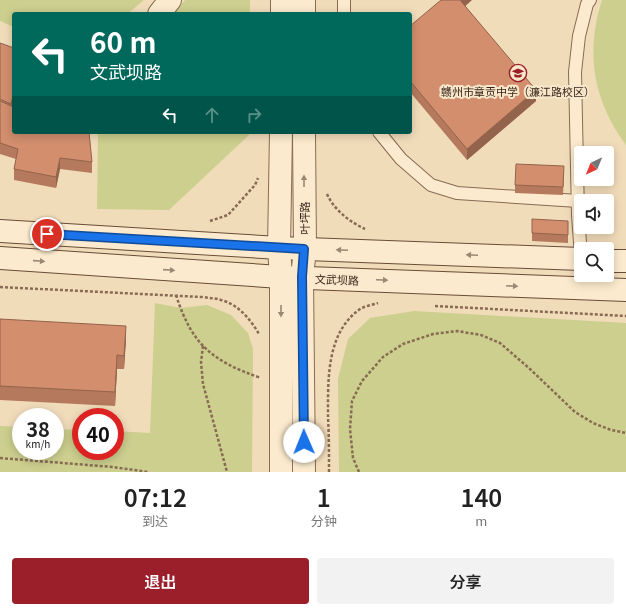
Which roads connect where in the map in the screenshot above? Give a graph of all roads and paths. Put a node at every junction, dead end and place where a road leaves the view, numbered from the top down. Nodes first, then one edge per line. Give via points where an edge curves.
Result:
1 (170, 0) edge
2 (282, 0) edge
3 (304, 0) edge
4 (344, 0) edge
5 (590, 0) edge
6 (161, 12) edge
7 (282, 12) edge
8 (304, 12) edge
9 (344, 12) edge
10 (281, 134) edge
11 (304, 134) edge
12 (381, 134) edge
13 (261, 171) dead end
14 (326, 192) dead end
15 (578, 194) edge
16 (574, 201) edge
17 (209, 222) dead end
18 (368, 230) dead end
19 (0, 231) edge
20 (279, 248) junction
21 (304, 249) junction
22 (0, 258) edge
23 (574, 259) edge
24 (614, 260) edge
25 (626, 261) edge
26 (280, 277) junction
27 (302, 277) junction
28 (0, 287) edge
29 (626, 290) edge
30 (176, 295) junction
31 (386, 304) dead end
32 (432, 306) dead end
33 (626, 316) edge
34 (261, 340) dead end
35 (203, 346) junction
36 (263, 372) dead end
37 (626, 432) edge
38 (0, 458) edge
39 (148, 472) edge
40 (227, 472) edge
41 (281, 472) edge
42 (304, 472) edge
43 (329, 472) edge
44 (359, 472) edge

1 - 6 main road
2 - 7 main road
3 - 8 main road
4 - 9 lane
5 - 15 lane via 578,36 575,72
10 - 20 main road
21 -> 11 main road, 叶坪路
12 - 16 lane via 400,159 431,185 457,193
13 - 17 path via 254,185 228,215
14 - 18 path via 342,214 356,225
19 - 20 main road
20 - 21 main road
20 - 26 main road
23 -> 21 main road
21 - 27 main road, 叶坪路
22 -> 26 main road, 文武坝路
24 - 25 main road
26 - 27 main road, 文武坝路
26 -> 41 main road
27 -> 29 main road, 文武坝路
27 - 42 main road, 叶坪路
28 - 30 path
30 - 34 path via 223,300 252,322
30 - 35 path via 182,314
31 - 43 path via 378,303 362,308 352,316 340,331 333,349 328,388
32 - 33 path
35 - 36 path via 219,360 236,369 263,379
35 - 40 path via 202,384
37 - 44 path via 611,430 593,423 575,412 500,343 481,334 457,331 433,334 403,344 383,357 362,381 352,401 350,429 353,458
38 - 39 path

